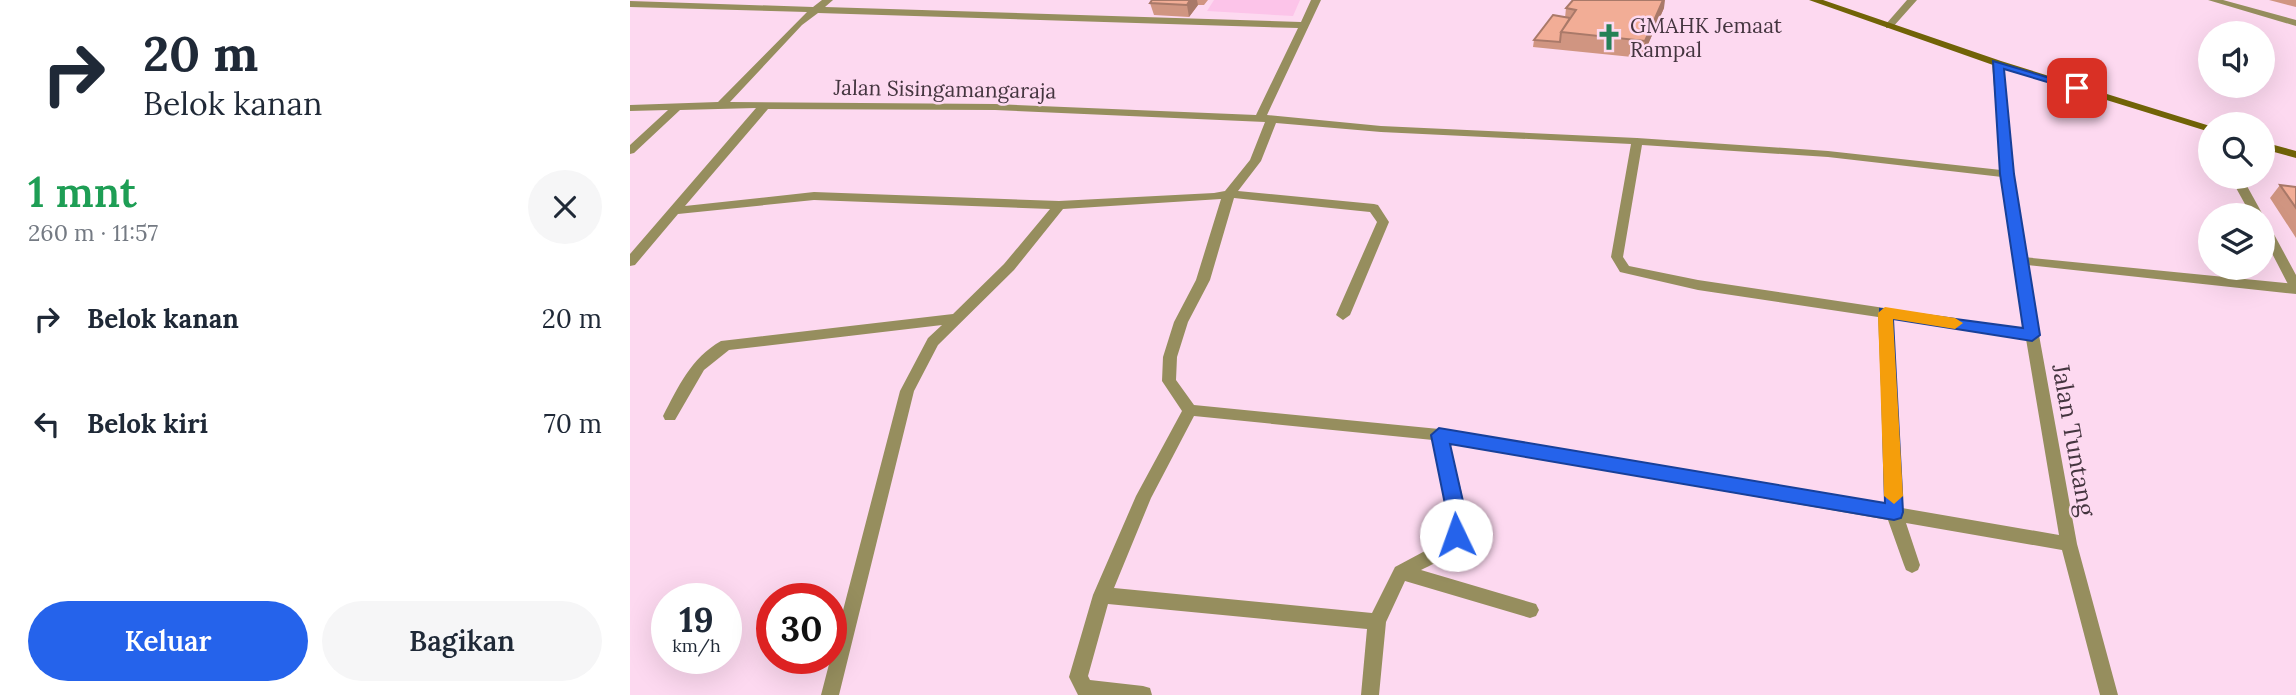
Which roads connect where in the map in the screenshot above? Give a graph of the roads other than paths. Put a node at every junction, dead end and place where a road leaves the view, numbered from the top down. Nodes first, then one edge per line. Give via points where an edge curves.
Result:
1 (828, 0) edge
2 (1315, 0) edge
3 (1814, 0) edge
4 (1912, 0) edge
5 (2213, 0) edge
6 (630, 4) edge
7 (812, 12) junction
8 (2296, 23) edge
9 (1302, 25) junction
10 (1889, 26) junction
11 (1997, 63) junction
12 (721, 105) junction
13 (765, 106) junction
14 (630, 108) edge
15 (676, 108) junction
16 (1266, 118) junction
17 (2198, 125) edge
18 (1637, 141) junction
19 (2275, 149) edge
20 (630, 151) edge
21 (2296, 155) edge
22 (2007, 174) junction
23 (1229, 194) junction
24 (1059, 205) junction
25 (673, 211) junction
26 (2275, 248) edge
27 (2023, 261) junction
28 (630, 262) edge
29 (2296, 288) edge
30 (1885, 313) junction
31 (1343, 315) dead end
32 (953, 318) junction
33 (2032, 335) junction
34 (1190, 410) junction
35 (670, 416) dead end
36 (1439, 435) junction
37 (1894, 512) junction
38 (2069, 544) junction
39 (1912, 565) dead end
40 (1401, 572) junction
41 (1102, 595) junction
42 (1530, 610) dead end
43 (1377, 622) junction
44 (830, 695) edge
45 (1143, 695) edge
46 (1370, 695) edge
47 (2109, 695) edge

1 - 7 street
2 - 9 street
3 - 10 street
4 - 10 street
5 - 8 street
6 - 7 street
7 - 9 street
7 - 12 street
9 - 16 street
10 - 11 street
11 - 17 street
11 - 22 street, Jalan Tuntang
12 - 13 street, Jalan Sisingamangaraja
12 - 15 street, Jalan Sisingamangaraja
13 - 16 street, Jalan Sisingamangaraja via 995,107
13 - 25 street
14 - 15 street, Jalan Sisingamangaraja
15 - 20 street
16 - 18 street, Jalan Sisingamangaraja via 1505,137
16 - 23 street via 1255,161
18 - 22 street, Jalan Sisingamangaraja via 1828,154
18 - 30 street via 1617,257 1625,269 1698,285
19 - 21 street
22 - 27 street, Jalan Tuntang
23 - 24 street
23 - 31 street via 1374,208 1380,213 1383,222
23 - 34 street via 1203,280 1170,356 1170,381
24 - 25 street via 814,196
24 - 32 street via 1009,267
25 - 28 street
26 - 29 street
27 - 29 street
27 - 33 street, Jalan Tuntang
30 - 33 street
30 - 37 street
32 - 35 street via 726,345 701,361
32 - 44 street via 933,342 907,391
33 - 38 street, Jalan Tuntang
34 - 36 street
34 - 41 street via 1144,496
36 - 37 street
36 - 40 street via 1458,519 1456,535 1444,549
37 - 38 street
37 - 39 street
38 - 47 street, Jalan Tuntang
40 - 42 street
40 - 43 street
41 - 43 street
41 - 45 street via 1078,677 1080,685
43 - 46 street

